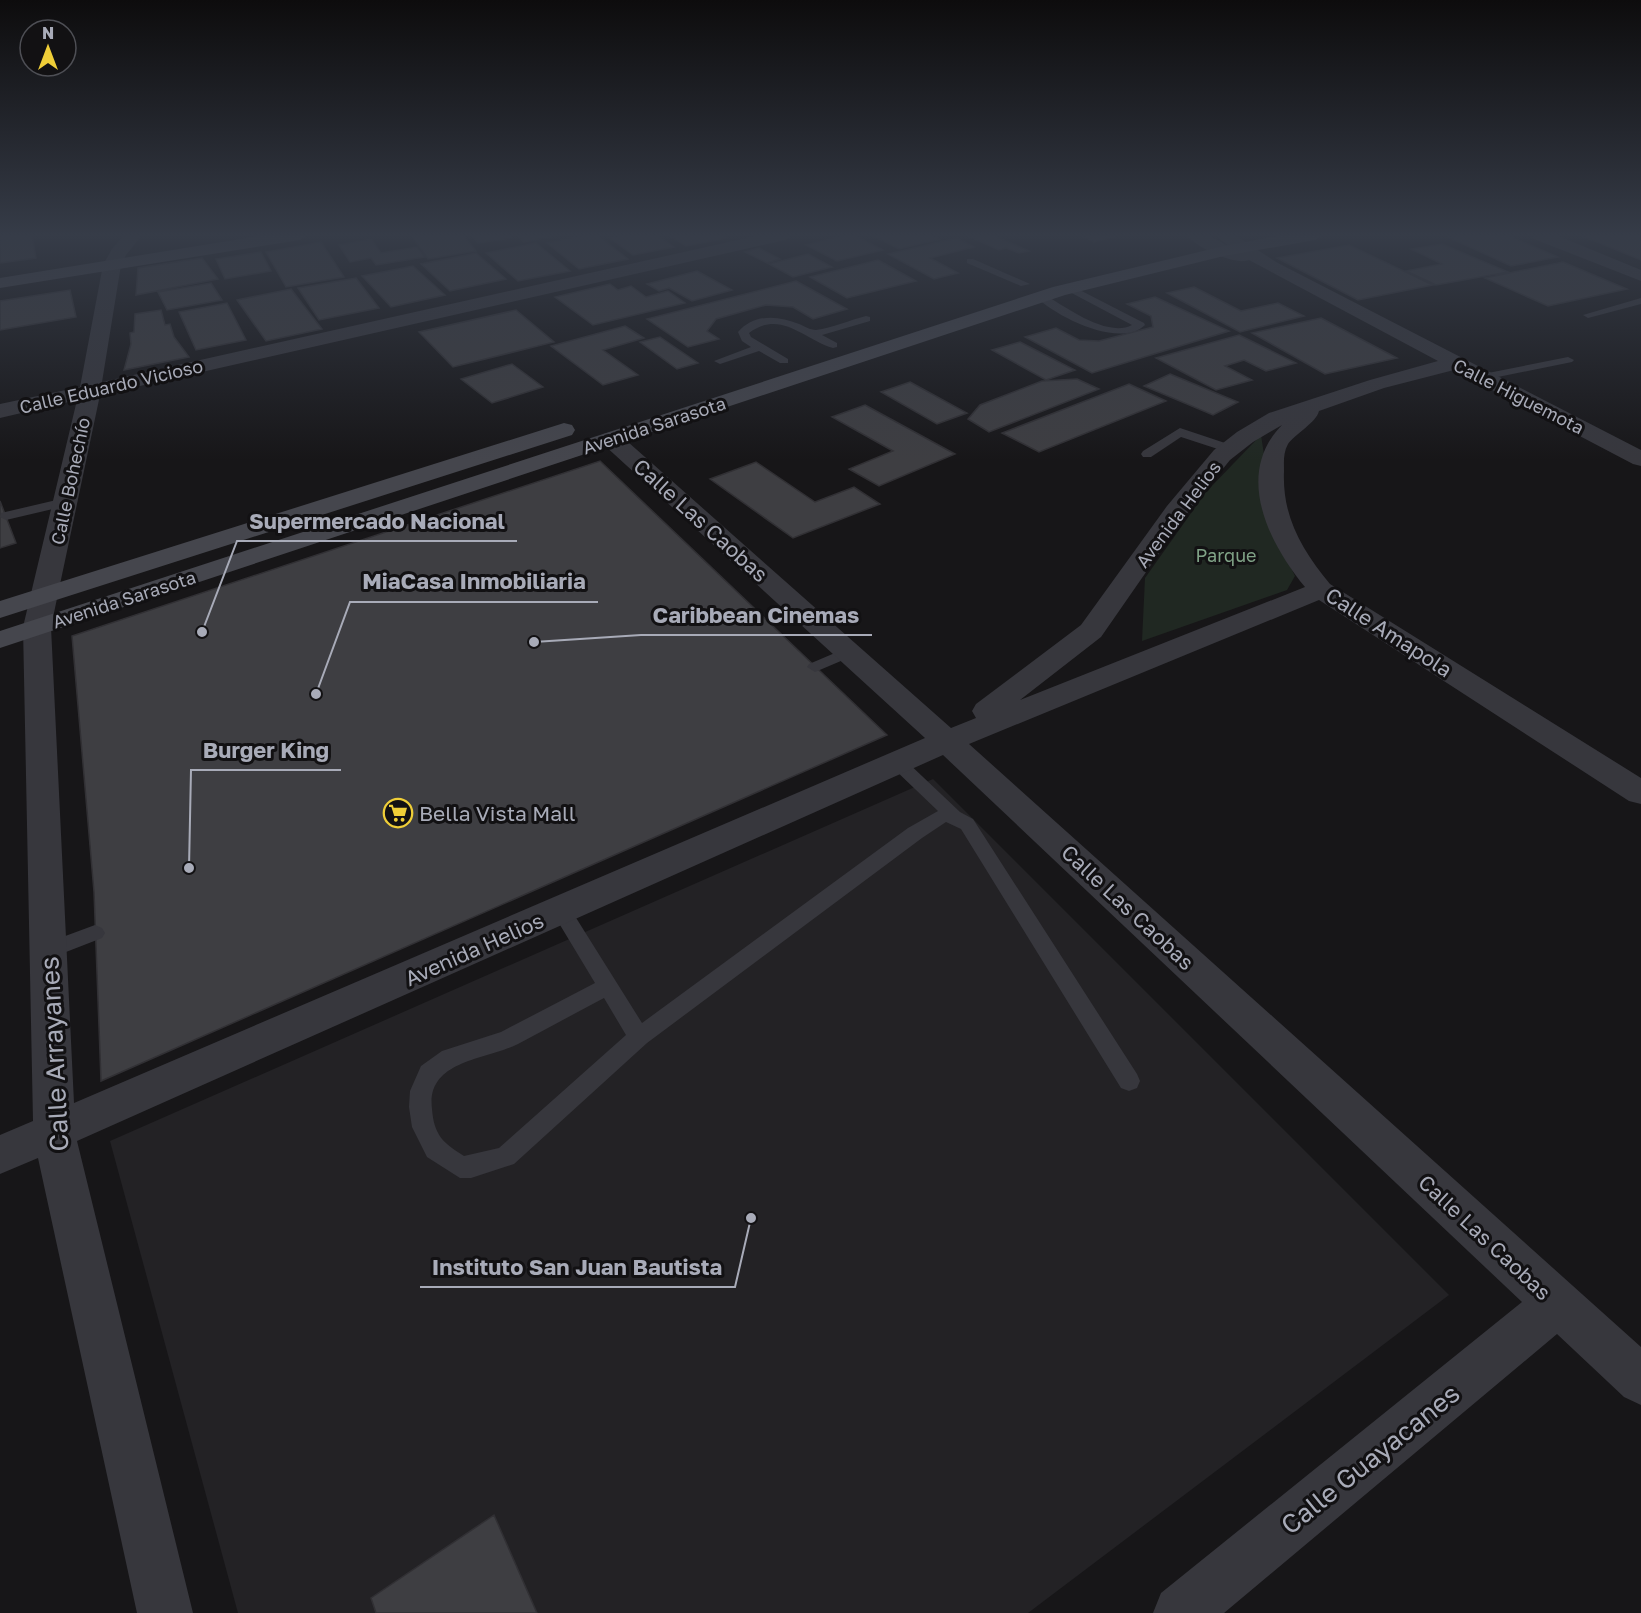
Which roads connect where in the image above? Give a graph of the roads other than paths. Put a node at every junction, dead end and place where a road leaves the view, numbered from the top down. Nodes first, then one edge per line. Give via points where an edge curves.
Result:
1 (105, 310) edge
2 (450, 310) edge
3 (959, 310) edge
4 (976, 310) edge
5 (1070, 310) edge
6 (1113, 310) edge
7 (1354, 310) edge
8 (1606, 310) edge
9 (1588, 315) dead end
10 (866, 319) dead end
11 (812, 334) junction
12 (833, 345) junction
13 (761, 347) junction
14 (1568, 360) dead end
15 (720, 361) dead end
16 (784, 361) junction
17 (1455, 363) junction
18 (1483, 377) junction
19 (704, 386) dead end
20 (90, 390) junction
21 (1318, 404) junction
22 (0, 411) edge
23 (1196, 423) dead end
24 (579, 426) dead end
25 (1180, 432) junction
26 (611, 439) junction
27 (1230, 449) junction
28 (1147, 454) dead end
29 (1641, 459) edge
30 (65, 502) junction
31 (6, 516) dead end
32 (1321, 590) junction
33 (0, 610) edge
34 (41, 612) junction
35 (0, 640) edge
36 (849, 652) junction
37 (815, 667) dead end
38 (947, 741) junction
39 (898, 763) junction
40 (1641, 793) edge
41 (953, 815) junction
42 (561, 910) junction
43 (96, 933) dead end
44 (48, 951) junction
45 (608, 986) junction
46 (639, 1037) junction
47 (1129, 1081) dead end
48 (54, 1133) junction
49 (0, 1155) edge
50 (1558, 1303) junction
51 (1641, 1380) edge
52 (165, 1613) edge
53 (1181, 1613) edge

1 - 20 street, Calle Bohechío
2 - 20 street, Calle Eduardo Vicioso
3 - 12 main road, Avenida Sarasota
4 - 26 main road, Avenida Sarasota
5 - 6 lane via 1111,333 1140,325
7 - 17 street, Calle Higuemota
8 - 9 lane
10 - 11 lane
11 - 12 lane
11 - 13 lane via 781,320 756,323 743,332 746,339
12 - 16 main road, Avenida Sarasota
13 - 15 lane
13 - 16 lane
14 - 18 lane
16 - 19 main road, Avenida Sarasota
17 - 18 street, Calle Higuemota
17 - 21 street, Avenida Helios
18 - 29 street, Calle Higuemota
20 - 22 street, Calle Eduardo Vicioso
20 - 30 street, Calle Bohechío
21 - 27 street, Avenida Helios via 1277,418
21 - 32 street, Calle Amapola via 1294,424 1274,450 1270,480 1275,520 1296,560
23 - 25 lane
24 - 34 main road, Avenida Sarasota
25 - 27 lane
25 - 28 lane
26 - 34 main road, Avenida Sarasota
26 - 36 street, Calle Las Caobas
27 - 38 street, Avenida Helios via 1176,511 1091,631
30 - 31 lane
30 - 34 street, Calle Bohechío
32 - 38 street, Avenida Helios
32 - 40 street, Calle Amapola
33 - 34 main road, Avenida Sarasota
34 - 35 main road, Avenida Sarasota
34 - 44 street, Calle Arrayanes
36 - 37 lane
36 - 38 street, Calle Las Caobas
38 - 39 street, Avenida Helios
38 - 50 street, Calle Las Caobas
39 - 41 lane
39 - 42 street, Avenida Helios
41 - 46 lane via 944,814 915,833
41 - 47 lane via 967,824
42 - 45 lane
42 - 48 street, Avenida Helios
43 - 44 lane
44 - 48 street, Calle Arrayanes
45 - 46 lane
45 - 46 lane via 508,1039 450,1058 429,1073 421,1091 420,1107 423,1127 435,1150 460,1167 506,1157
48 - 49 street, Avenida Helios
48 - 52 street, Calle Arrayanes
50 - 51 street, Calle Las Caobas
50 - 53 street, Calle Guayacanes

